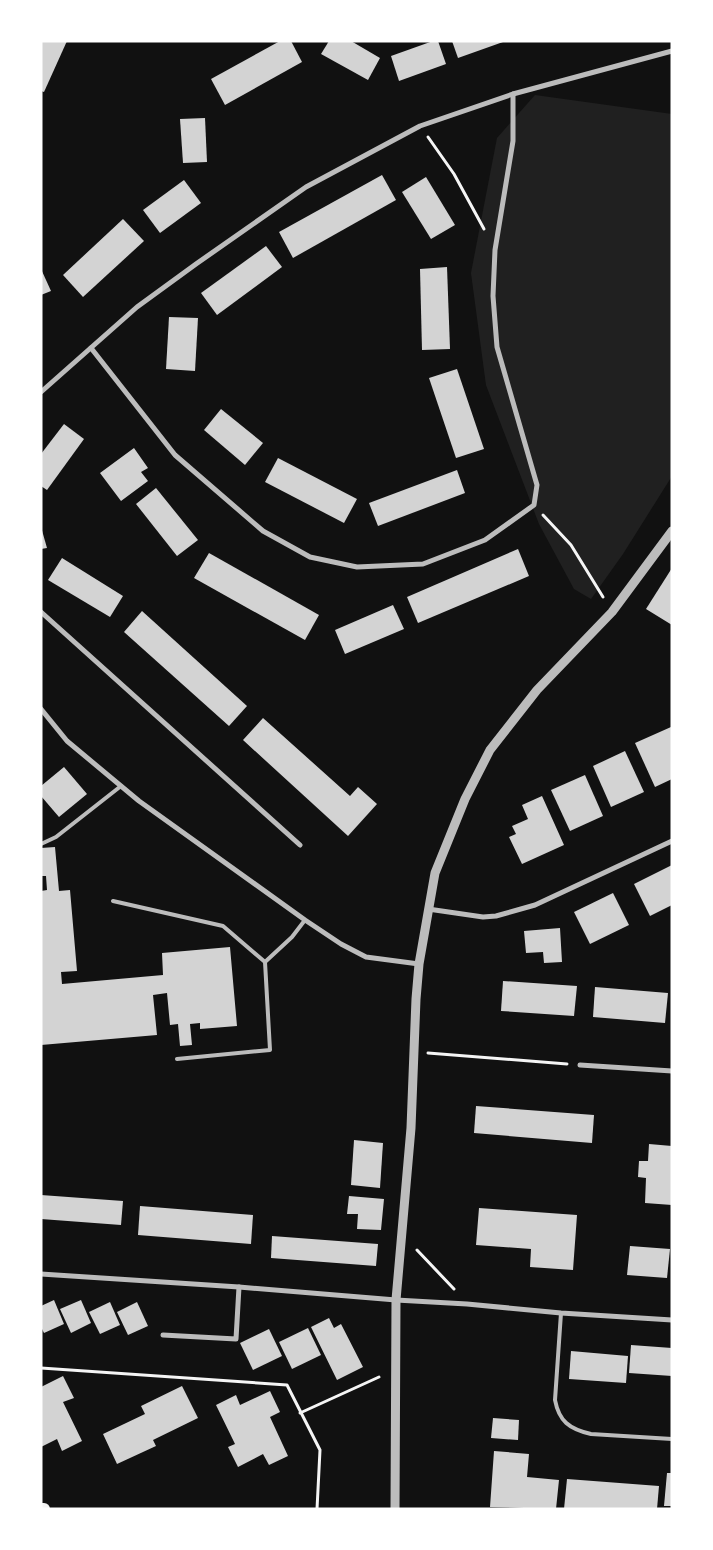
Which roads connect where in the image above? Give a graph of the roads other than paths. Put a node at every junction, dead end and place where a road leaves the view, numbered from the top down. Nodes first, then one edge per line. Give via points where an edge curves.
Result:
1 (672, 51) edge
2 (513, 94) junction
3 (91, 348) junction
4 (41, 392) edge
5 (672, 531) edge
6 (41, 612) edge
7 (41, 709) edge
8 (121, 786) junction
9 (672, 841) edge
10 (41, 844) edge
11 (300, 844) dead end
12 (113, 901) dead end
13 (428, 909) junction
14 (305, 920) junction
15 (265, 962) junction
16 (419, 964) junction
17 (177, 1059) dead end
18 (580, 1065) road end
19 (672, 1071) edge
20 (41, 1274) edge
21 (239, 1287) junction
22 (396, 1300) junction
23 (561, 1313) junction
24 (672, 1320) edge
25 (163, 1334) dead end
26 (672, 1439) edge
27 (394, 1509) edge

1 - 2 street
2 - 3 street via 420,126 306,187 137,307
2 - 3 street via 513,141 495,250 493,296 497,347 537,485 534,505 485,540 423,564 357,567 310,557 263,531 175,455
3 - 4 street
5 - 13 street via 612,612 537,690 490,750 446,842 435,873
6 - 11 street
7 - 8 street via 67,741
8 - 10 lane via 56,837
8 - 14 street
9 - 13 street via 535,904 496,916 483,918
12 - 15 lane via 223,926
13 - 16 street
14 - 15 lane
14 - 16 street via 366,958
15 - 17 lane via 270,1050
16 - 22 street via 411,1128
18 - 19 street
20 - 21 street
21 - 22 street
21 - 25 street via 236,1339
22 - 23 street
22 - 27 street
23 - 24 street
23 - 26 lane via 555,1400 562,1419 579,1432

